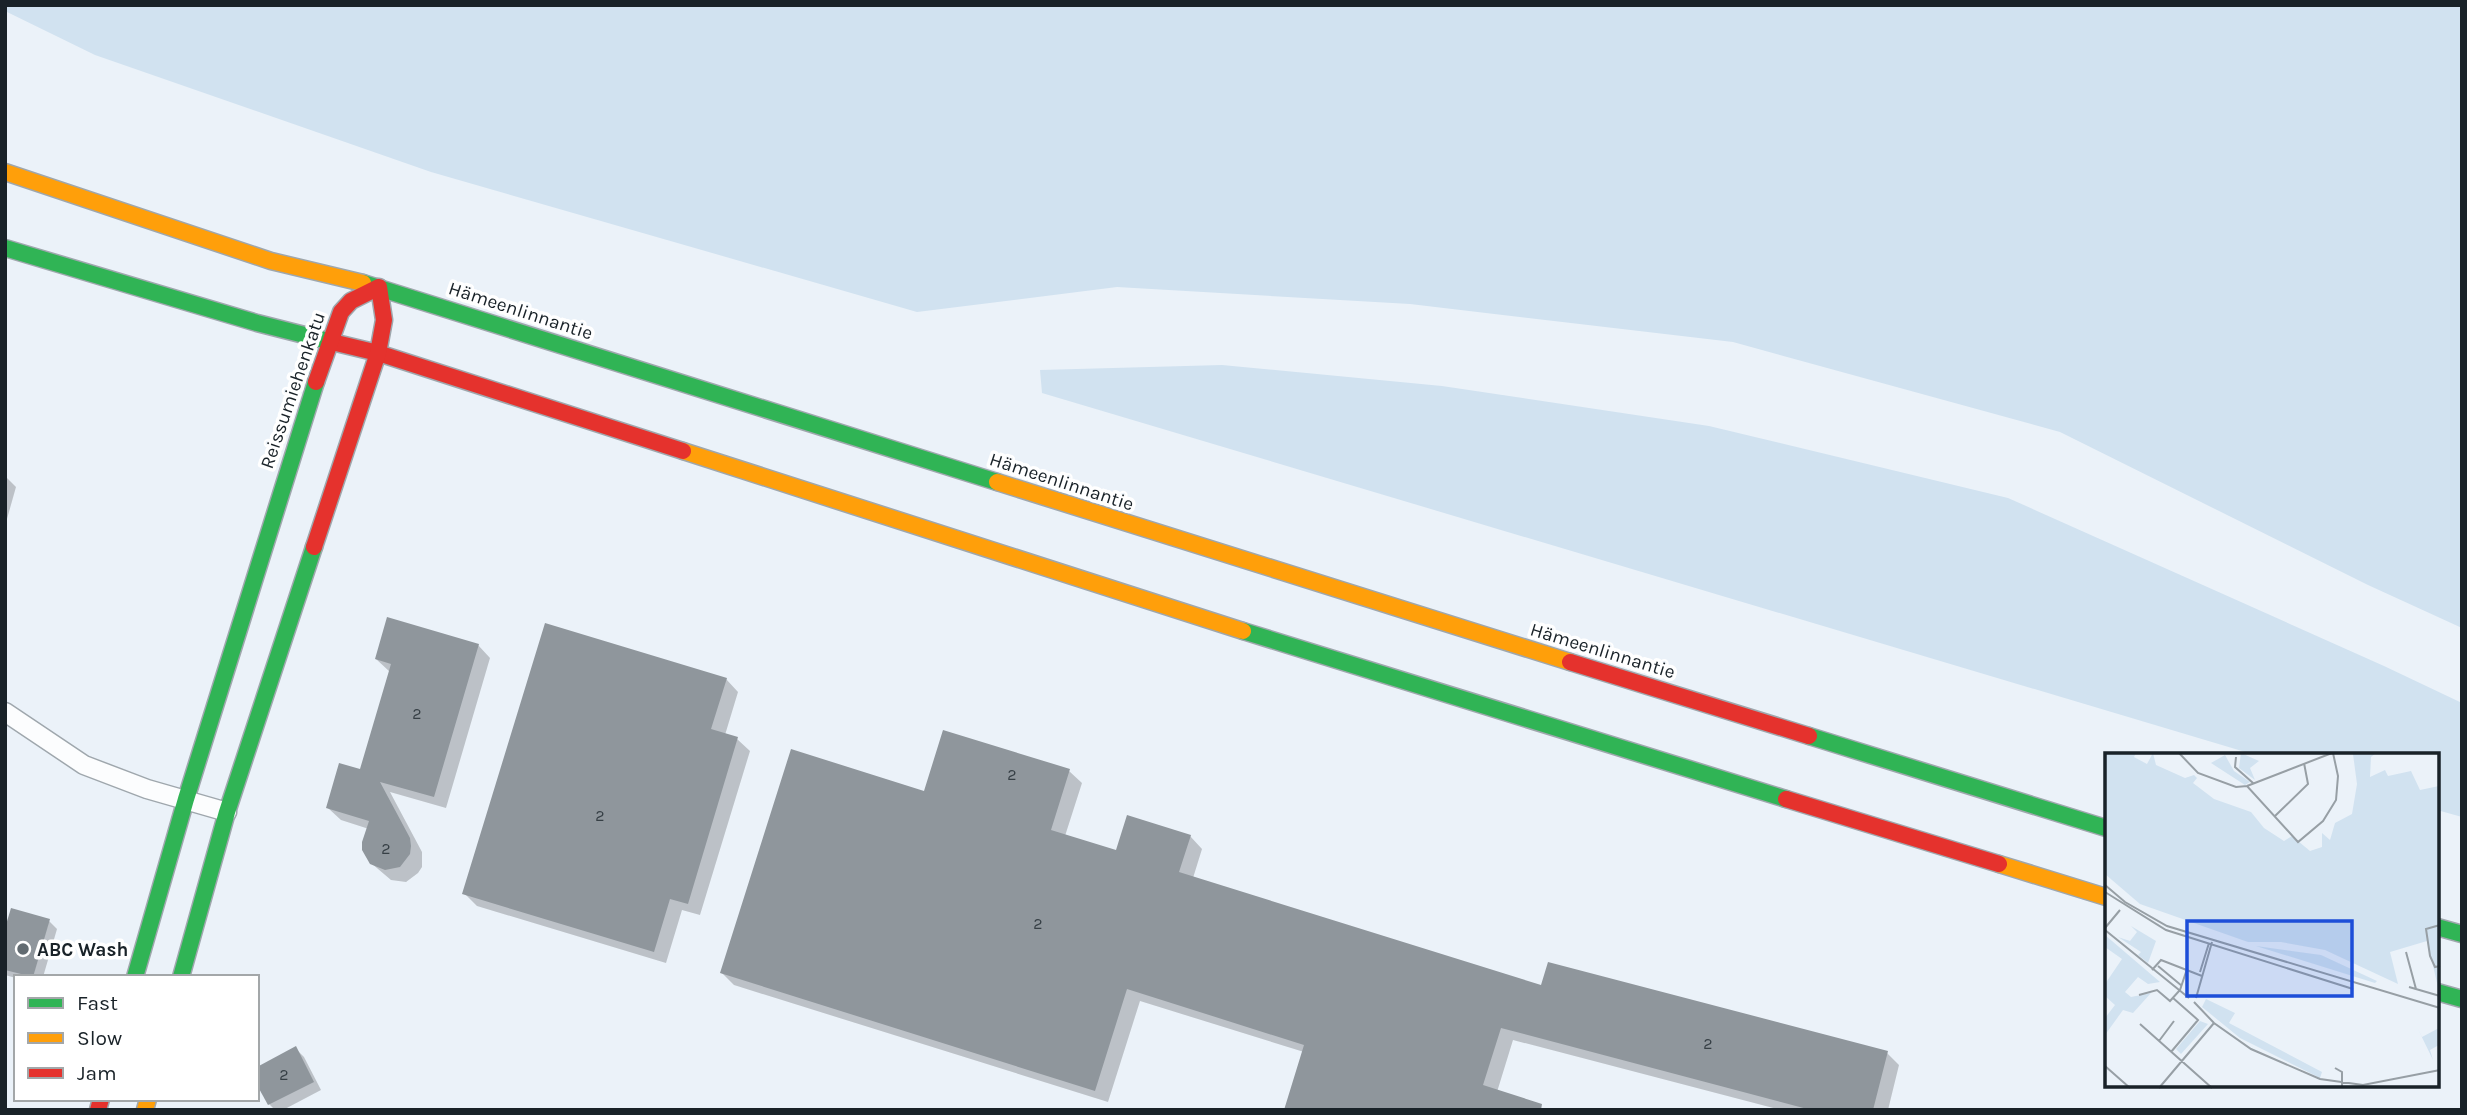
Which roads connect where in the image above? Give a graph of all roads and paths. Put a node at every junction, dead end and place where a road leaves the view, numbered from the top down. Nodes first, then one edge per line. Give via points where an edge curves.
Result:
1 (5, 172) edge
2 (5, 247) edge
3 (379, 287) junction
4 (329, 341) junction
5 (378, 353) junction
6 (7, 717) edge
7 (186, 799) junction
8 (227, 812) junction
9 (2105, 828) edge
10 (2105, 897) edge
11 (2439, 928) edge
12 (2462, 934) edge
13 (136, 975) edge
14 (182, 975) edge
15 (2439, 993) edge
16 (2462, 999) edge

1 - 3 main road, Hämeenlinnantie via 271,261
2 - 4 main road
3 - 4 main road, Reissumiehenkatu via 347,303
3 - 5 main road via 386,310
3 - 9 main road, Hämeenlinnantie
4 - 5 main road
4 - 7 main road, Reissumiehenkatu
5 - 8 main road
5 - 10 main road via 1375,674
6 - 7 lane via 84,765
7 - 8 lane
7 - 13 main road, Reissumiehenkatu
8 - 14 main road
11 - 12 main road
15 - 16 main road

